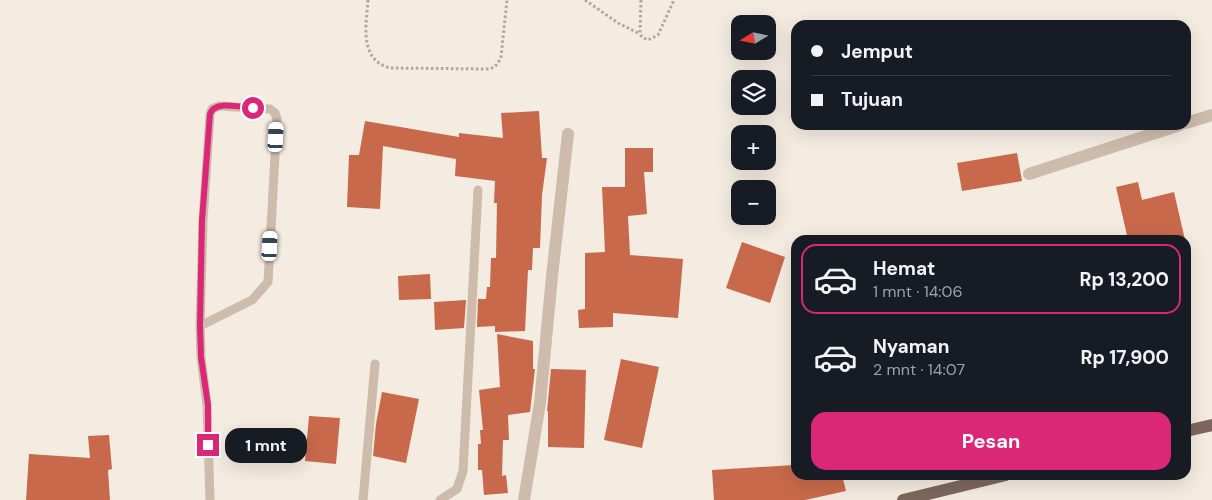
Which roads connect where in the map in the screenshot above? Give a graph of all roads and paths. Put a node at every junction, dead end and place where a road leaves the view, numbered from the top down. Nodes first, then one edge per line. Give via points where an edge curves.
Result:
1 (368, 0) edge
2 (507, 0) edge
3 (585, 0) edge
4 (641, 0) edge
5 (674, 0) edge
6 (640, 34) junction
7 (1212, 115) edge
8 (1191, 121) edge
9 (1165, 130) edge
10 (568, 134) dead end
11 (1029, 174) dead end
12 (478, 190) dead end
13 (200, 326) junction
14 (375, 364) dead end
15 (1212, 425) edge
16 (1191, 430) edge
17 (985, 480) edge
18 (210, 500) edge
19 (363, 500) edge
20 (440, 500) edge
21 (524, 500) edge
22 (903, 500) edge

1 - 2 path via 367,44 378,63 390,68 488,69 498,64 501,57
3 - 6 path
4 - 6 path
5 - 6 path via 658,35 648,40
7 - 8 street
9 - 11 street
10 - 21 street via 540,403
12 - 20 lane via 463,471 457,489
13 - 13 lane via 202,221 210,112 216,106 270,109 276,119 268,282 252,300
13 - 18 lane via 208,405
14 - 19 lane
15 - 16 main road
17 - 22 main road

